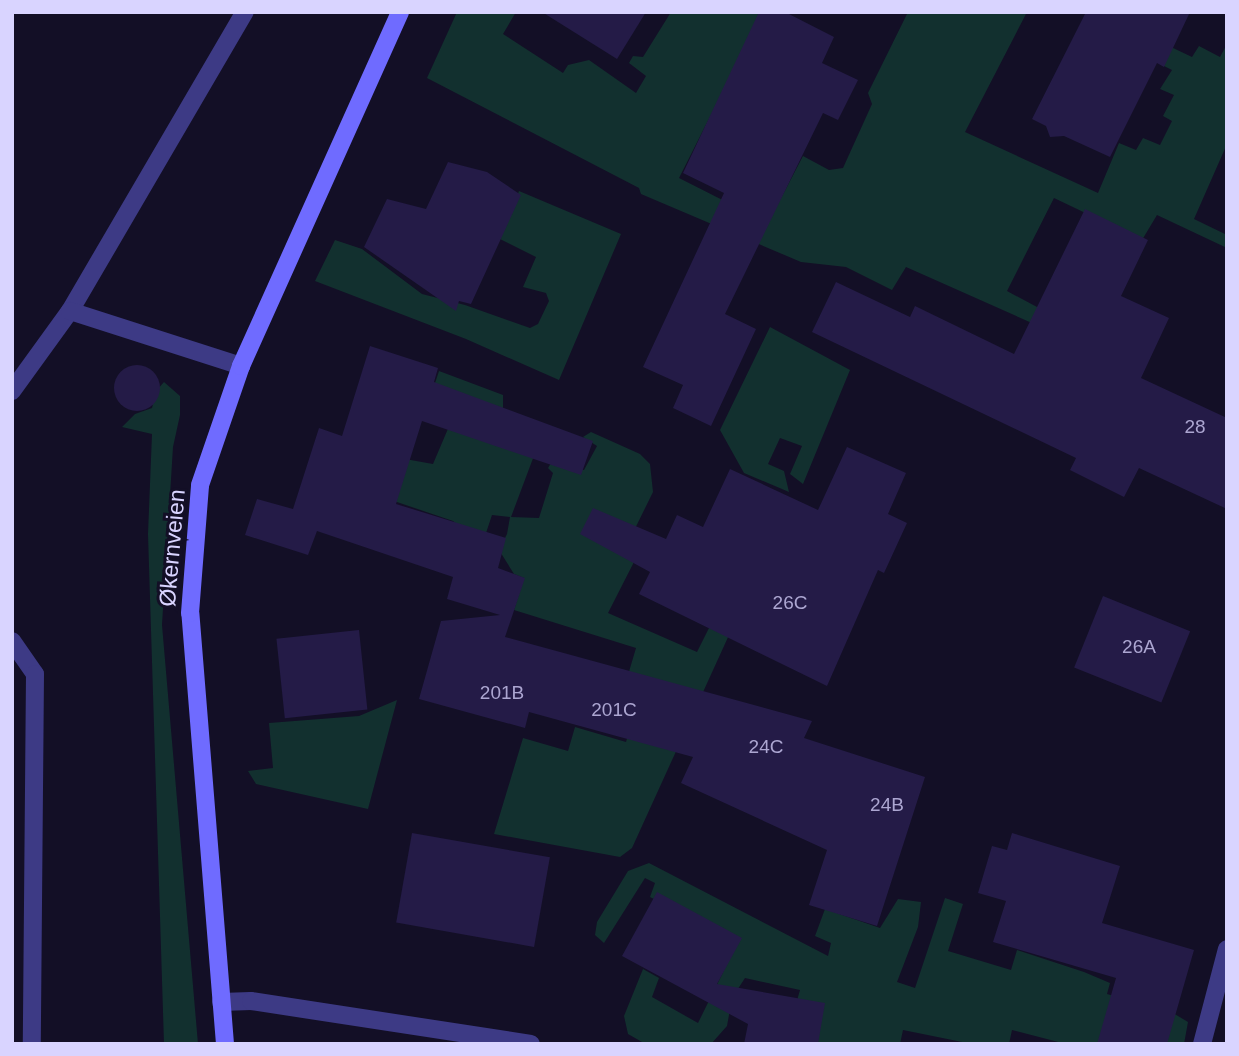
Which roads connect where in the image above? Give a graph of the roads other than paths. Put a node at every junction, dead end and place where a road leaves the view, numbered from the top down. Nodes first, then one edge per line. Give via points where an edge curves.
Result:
1 (245, 12) edge
2 (400, 12) edge
3 (71, 311) junction
4 (241, 366) junction
5 (12, 391) edge
6 (12, 642) edge
7 (1227, 949) edge
8 (221, 1002) junction
9 (32, 1044) edge
10 (225, 1044) edge
11 (531, 1044) edge
12 (1202, 1044) edge

1 - 3 street
2 - 4 street, Økernveien
3 - 4 street
3 - 5 street
4 - 8 street, Økernveien via 201,485 190,613
6 - 9 street via 35,674
7 - 12 street
8 - 10 street, Økernveien
8 - 11 street via 251,1001

